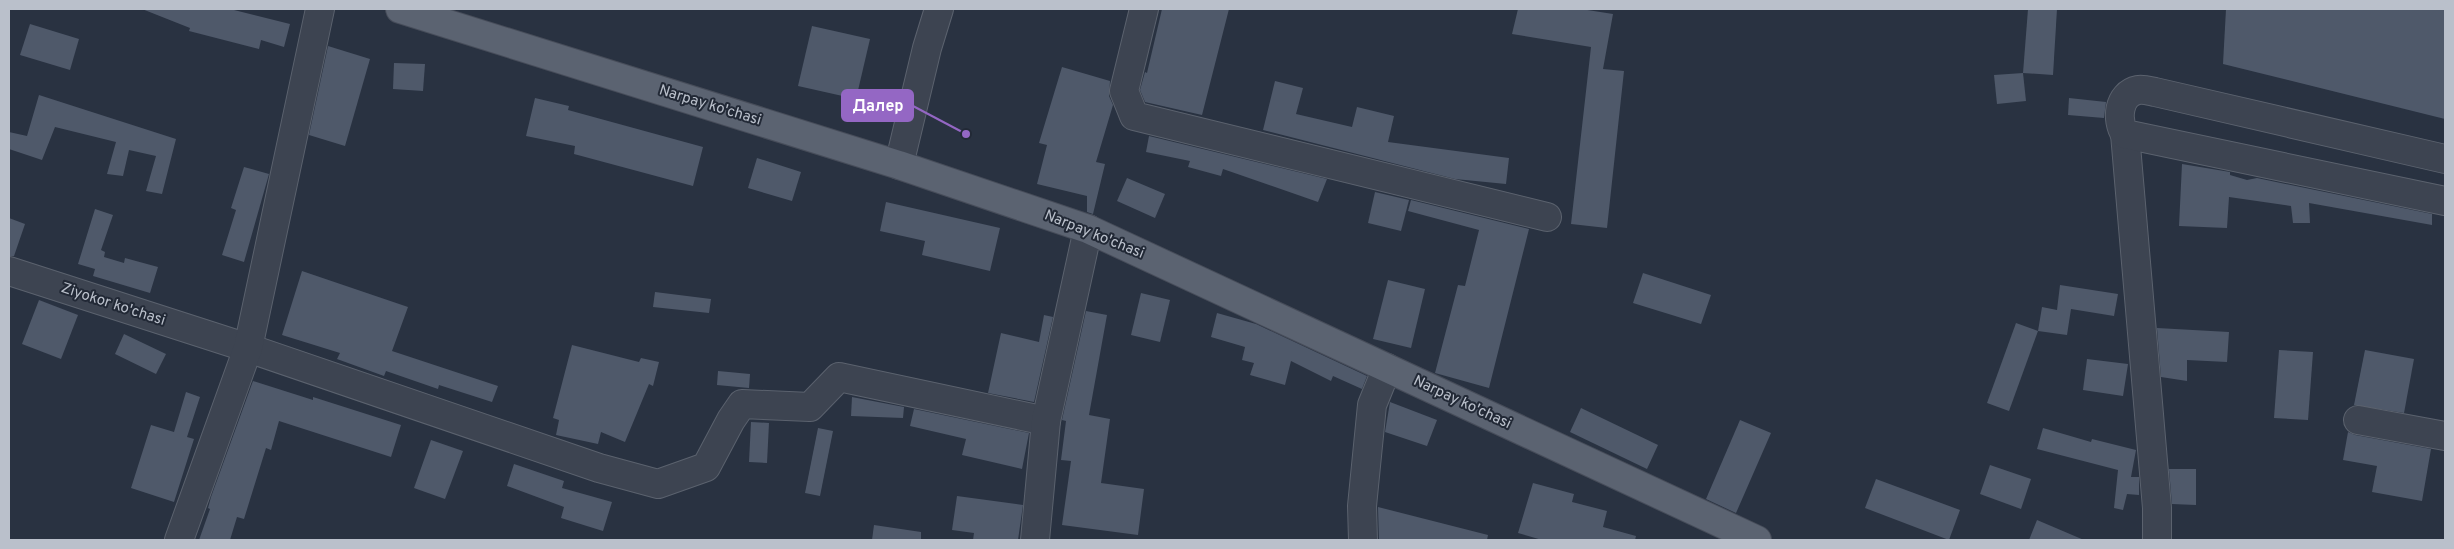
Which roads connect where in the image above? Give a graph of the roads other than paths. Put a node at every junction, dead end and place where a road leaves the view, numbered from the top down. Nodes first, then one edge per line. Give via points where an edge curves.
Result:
1 (320, 9) edge
2 (400, 9) edge
3 (939, 9) edge
4 (1144, 9) edge
5 (2125, 134) junction
6 (2445, 159) edge
7 (898, 165) junction
8 (2445, 201) edge
9 (1548, 217) dead end
10 (1088, 230) junction
11 (9, 271) edge
12 (248, 348) junction
13 (1386, 368) junction
14 (2358, 420) dead end
15 (1046, 421) junction
16 (2445, 436) edge
17 (179, 540) edge
18 (1035, 540) edge
19 (1363, 540) edge
20 (1758, 540) edge
21 (2157, 540) edge

1 - 12 street
2 - 7 main road, Narpay ko'chasi
3 - 7 street via 926,48
4 - 9 street via 1124,91 1134,116
5 - 6 street via 2120,125 2122,103 2138,90
5 - 8 street
5 - 21 street via 2157,508
7 - 10 main road, Narpay ko'chasi
10 - 13 main road, Narpay ko'chasi
10 - 15 street
11 - 12 street, Ziyokor ko'chasi
12 - 15 street, Ziyokor ko'chasi via 599,468 658,484 706,467 742,404 810,407 839,377
12 - 17 street
13 - 19 street via 1372,406 1362,506
13 - 20 main road, Narpay ko'chasi
14 - 16 street
15 - 18 street

